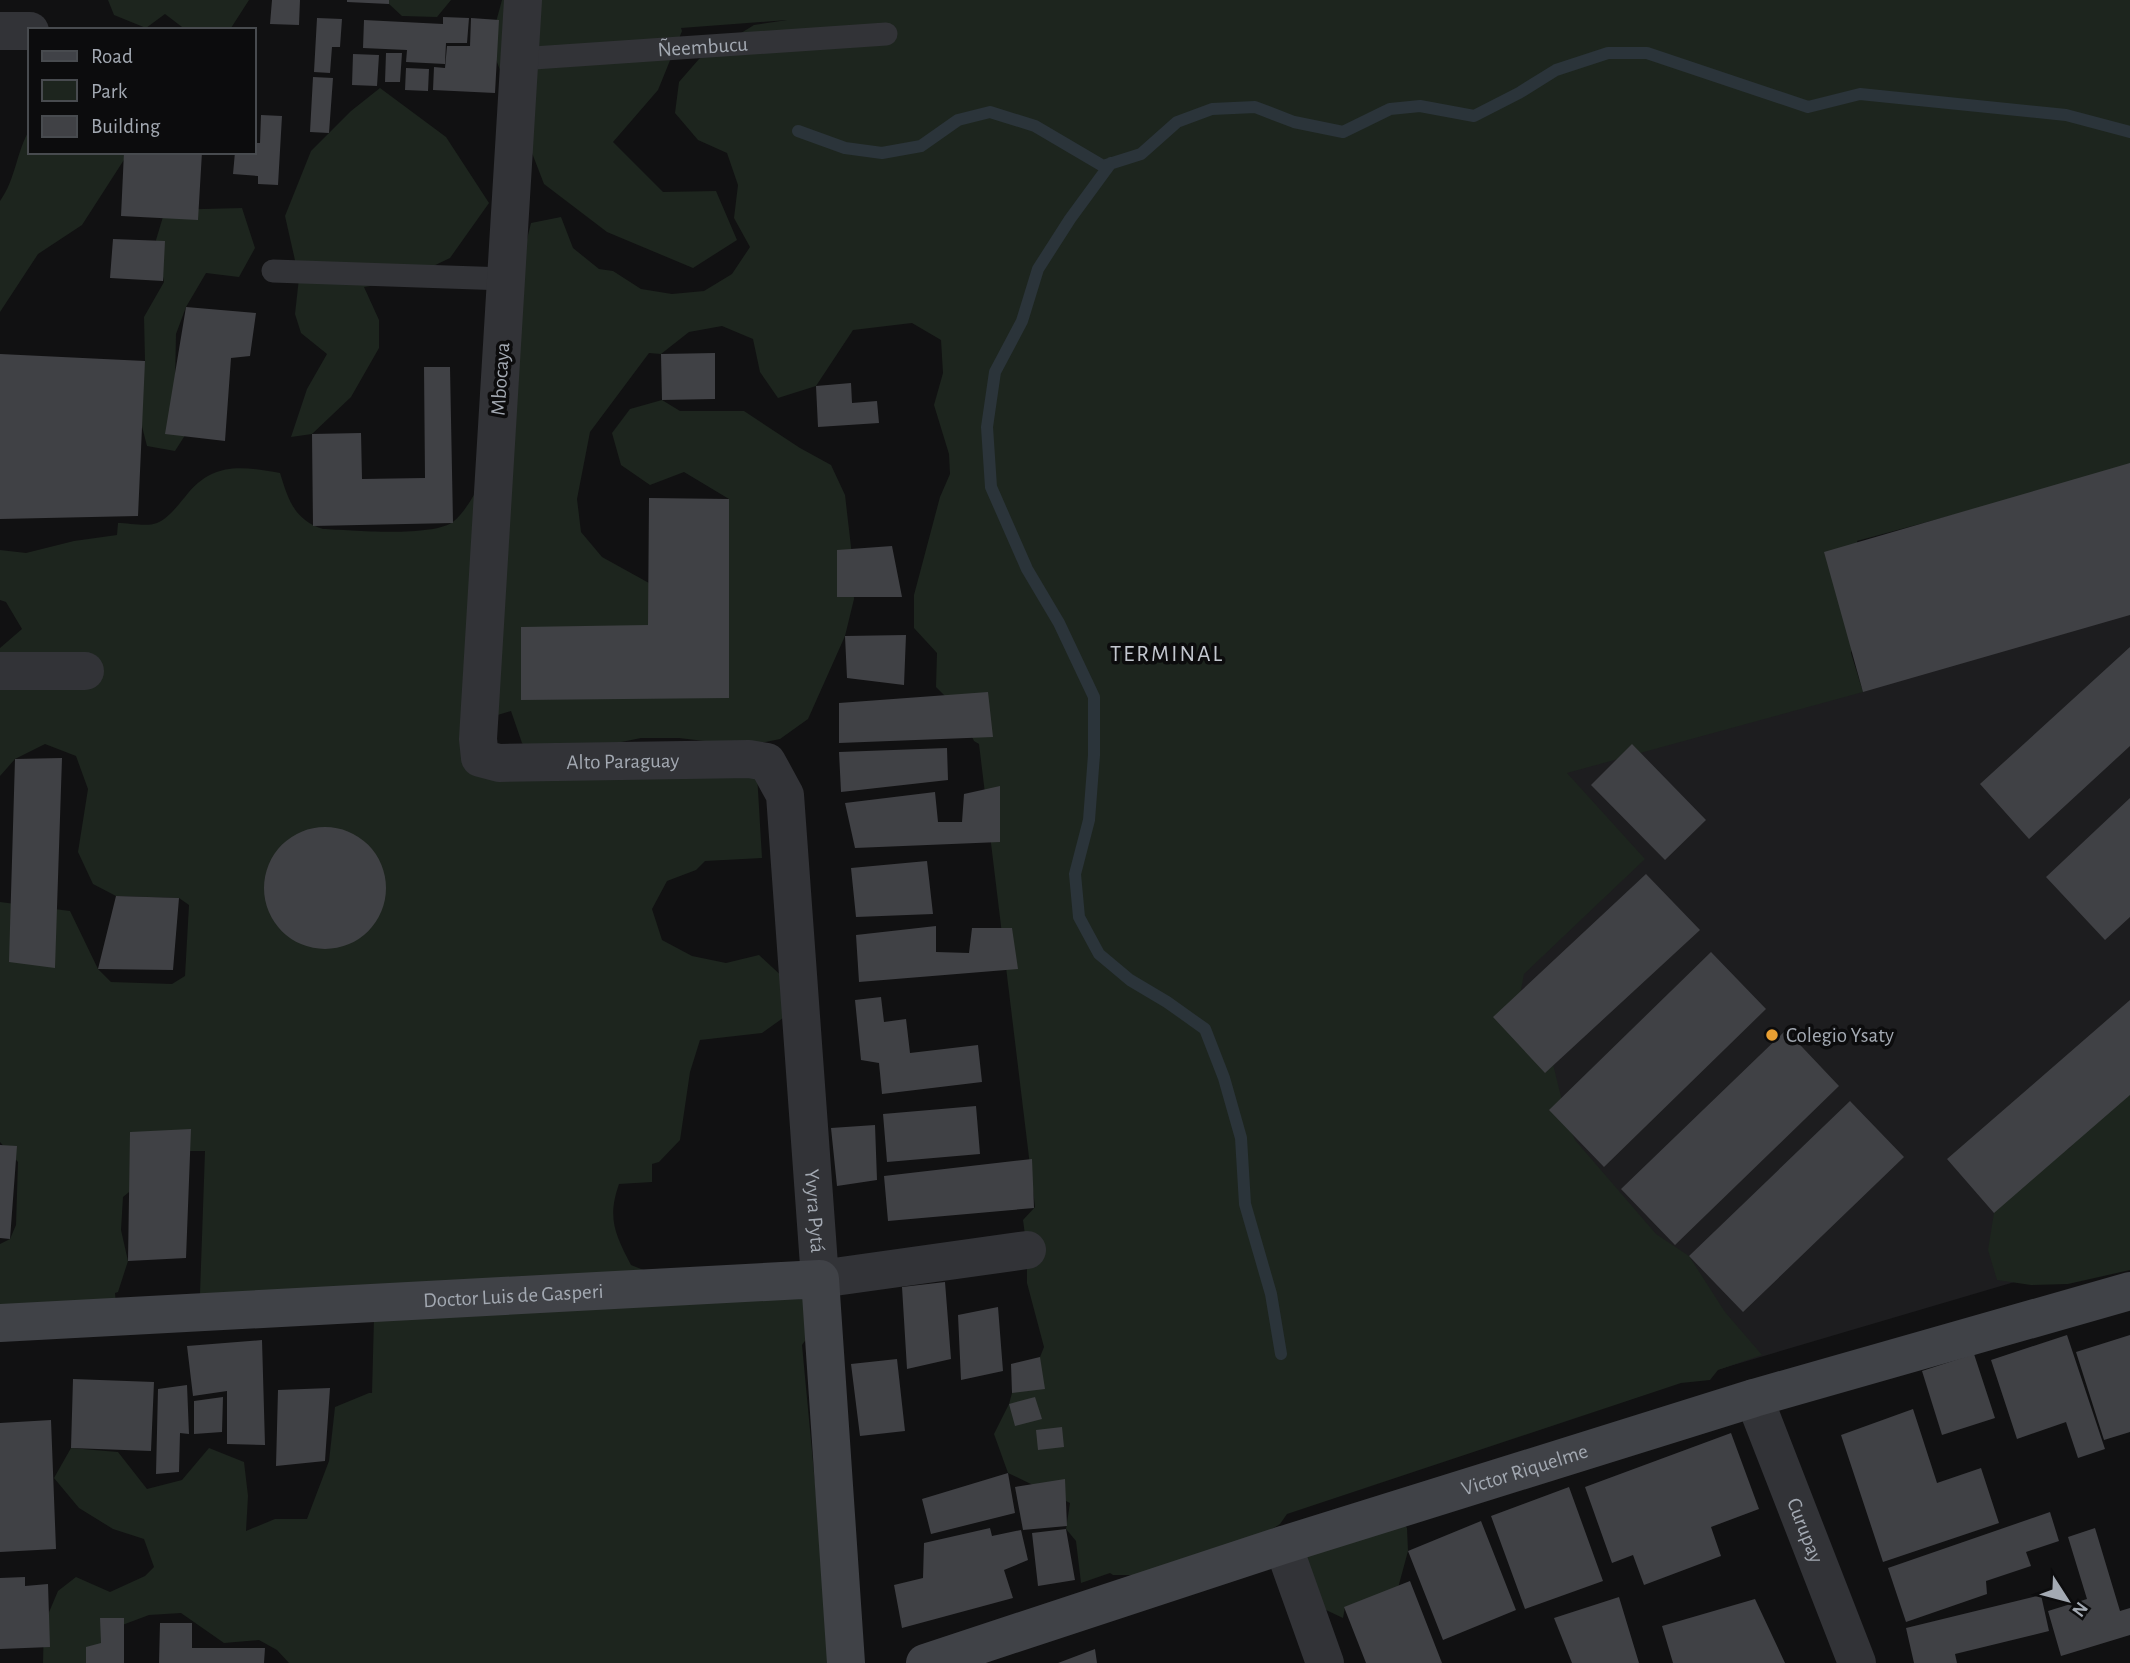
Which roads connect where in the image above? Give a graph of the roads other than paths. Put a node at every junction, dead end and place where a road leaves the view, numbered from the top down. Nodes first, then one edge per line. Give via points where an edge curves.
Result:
1 (523, 0) edge
2 (0, 31) edge
3 (28, 32) edge
4 (886, 34) dead end
5 (519, 59) junction
6 (272, 271) dead end
7 (506, 279) junction
8 (0, 671) edge
9 (85, 671) dead end
10 (480, 758) joint
11 (767, 762) joint
12 (1027, 1250) dead end
13 (820, 1279) junction
14 (2130, 1291) edge
15 (0, 1323) edge
16 (1754, 1398) junction
17 (1283, 1545) junction
18 (846, 1663) edge
19 (925, 1663) edge
20 (1325, 1663) edge
21 (1857, 1663) edge

1 - 5 street, Mbocaya
2 - 3 street
4 - 5 lane, Ñeembucu
5 - 7 street, Mbocaya
6 - 7 lane
7 - 10 street, Mbocaya
8 - 9 street
10 - 11 street, Alto Paraguay via 499,763
11 - 13 street, Yvyra Pytá via 785,795
12 - 13 street, Doctor Luis de Gasperi
13 - 15 street, Doctor Luis de Gasperi
13 - 18 street, Yvyra Pytá
14 - 16 street, Victor Riquelme
16 - 17 street, Victor Riquelme
16 - 21 street, Curupay
17 - 19 street, Victor Riquelme
17 - 20 street

